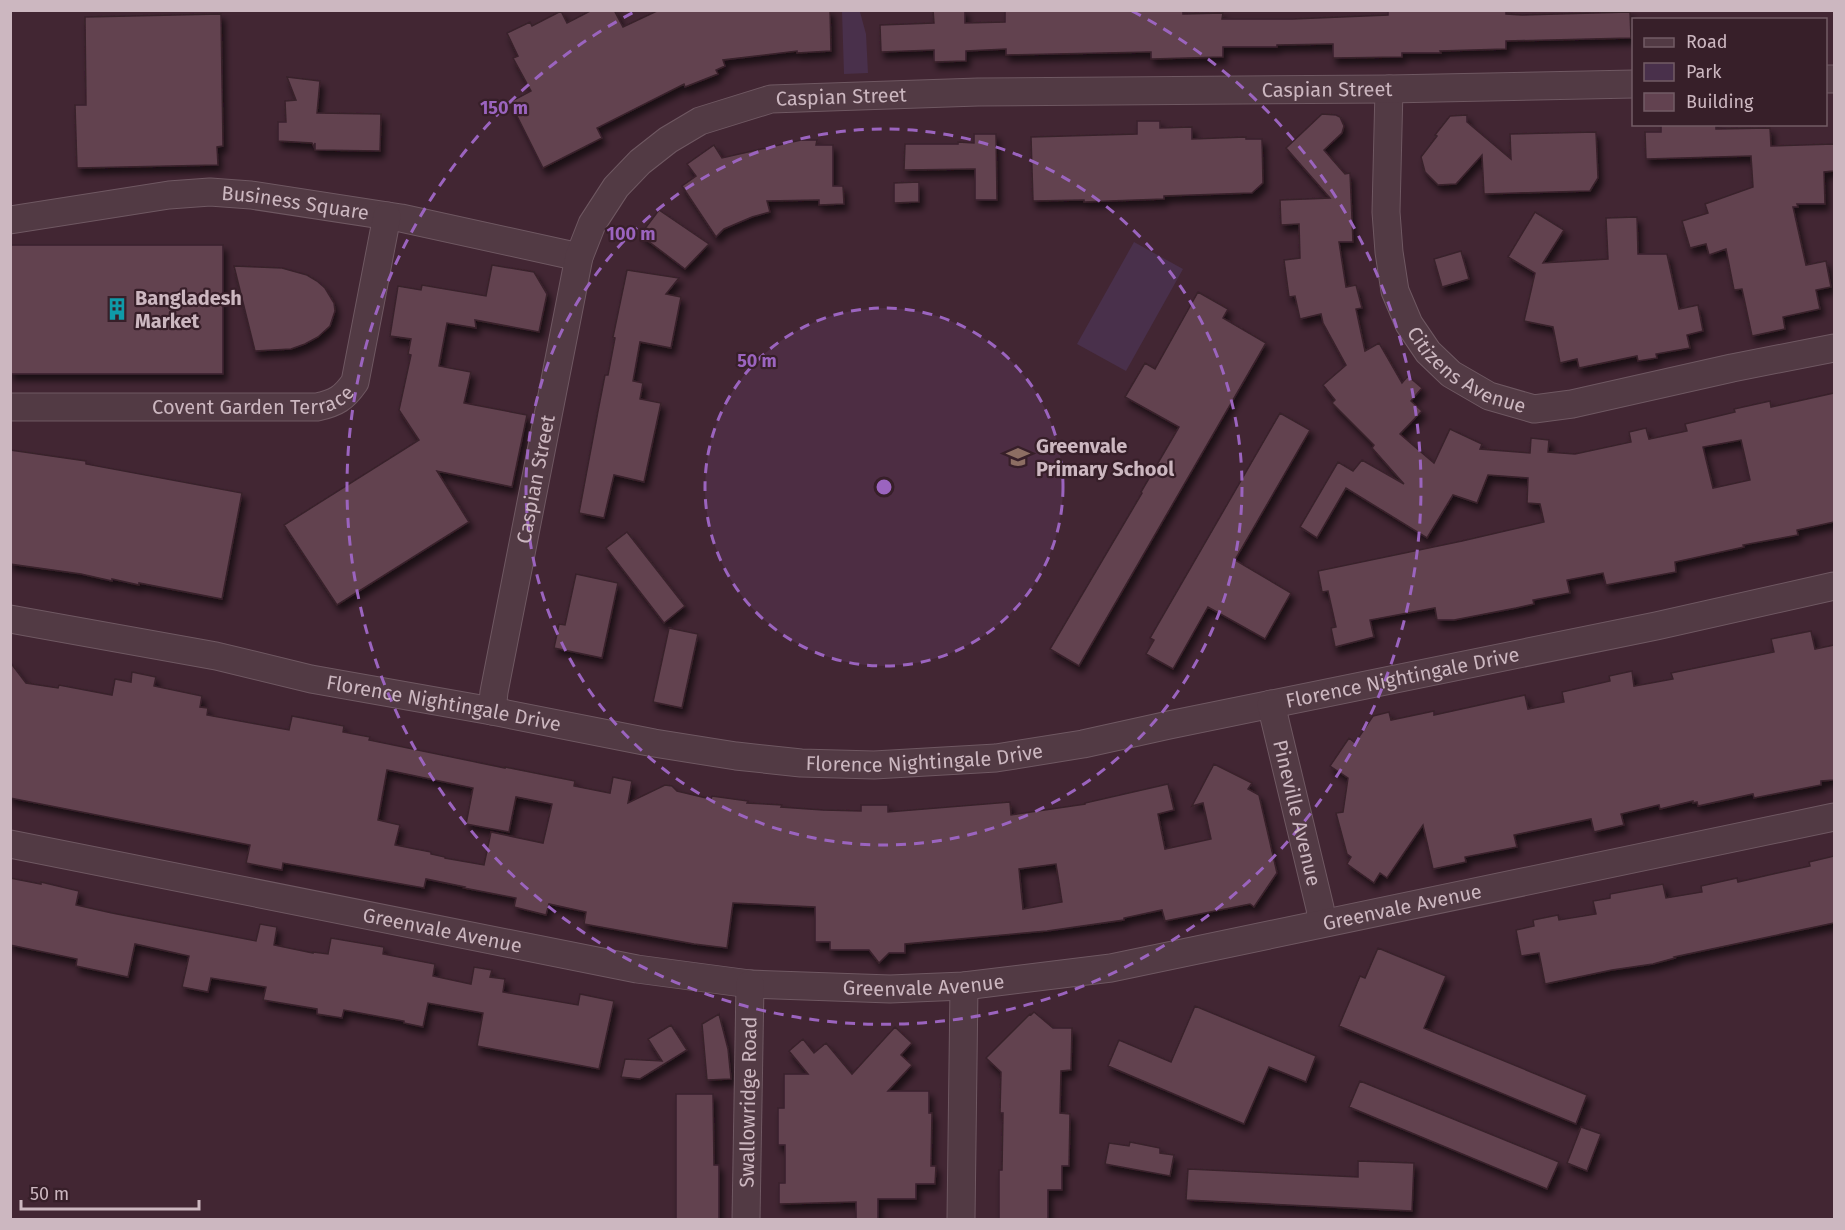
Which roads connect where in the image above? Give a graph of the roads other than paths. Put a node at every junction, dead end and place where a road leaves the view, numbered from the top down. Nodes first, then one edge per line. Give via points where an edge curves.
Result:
1 (1632, 84) edge
2 (1389, 89) junction
3 (387, 216) junction
4 (10, 220) edge
5 (579, 257) junction
6 (1834, 348) edge
7 (10, 407) edge
8 (1834, 586) edge
9 (10, 619) edge
10 (1271, 704) junction
11 (492, 711) junction
12 (1834, 817) edge
13 (10, 844) edge
14 (1322, 923) junction
15 (750, 984) junction
16 (964, 986) junction
17 (746, 1220) edge
18 (961, 1220) edge

1 - 2 street, Caspian Street
2 - 5 street, Caspian Street via 978,92 771,99 700,121 640,162 615,188 592,224
2 - 6 street, Citizens Avenue via 1386,212 1395,291 1409,324 1428,352 1451,374 1489,396 1534,409 1572,405
3 - 4 street, Business Square via 210,192
3 - 5 street, Business Square
3 - 7 street, Covent Garden Terrace via 355,382 332,404
5 - 11 street, Caspian Street
8 - 10 street, Florence Nightingale Drive
9 - 11 street, Florence Nightingale Drive
10 - 11 street, Florence Nightingale Drive via 1083,744 996,758 874,765 736,756
10 - 14 street, Pineville Avenue
12 - 14 street, Greenvale Avenue
13 - 15 street, Greenvale Avenue via 609,964
14 - 16 street, Greenvale Avenue via 1111,968
15 - 16 street, Greenvale Avenue via 869,989
15 - 17 street, Swallowridge Road
16 - 18 street

